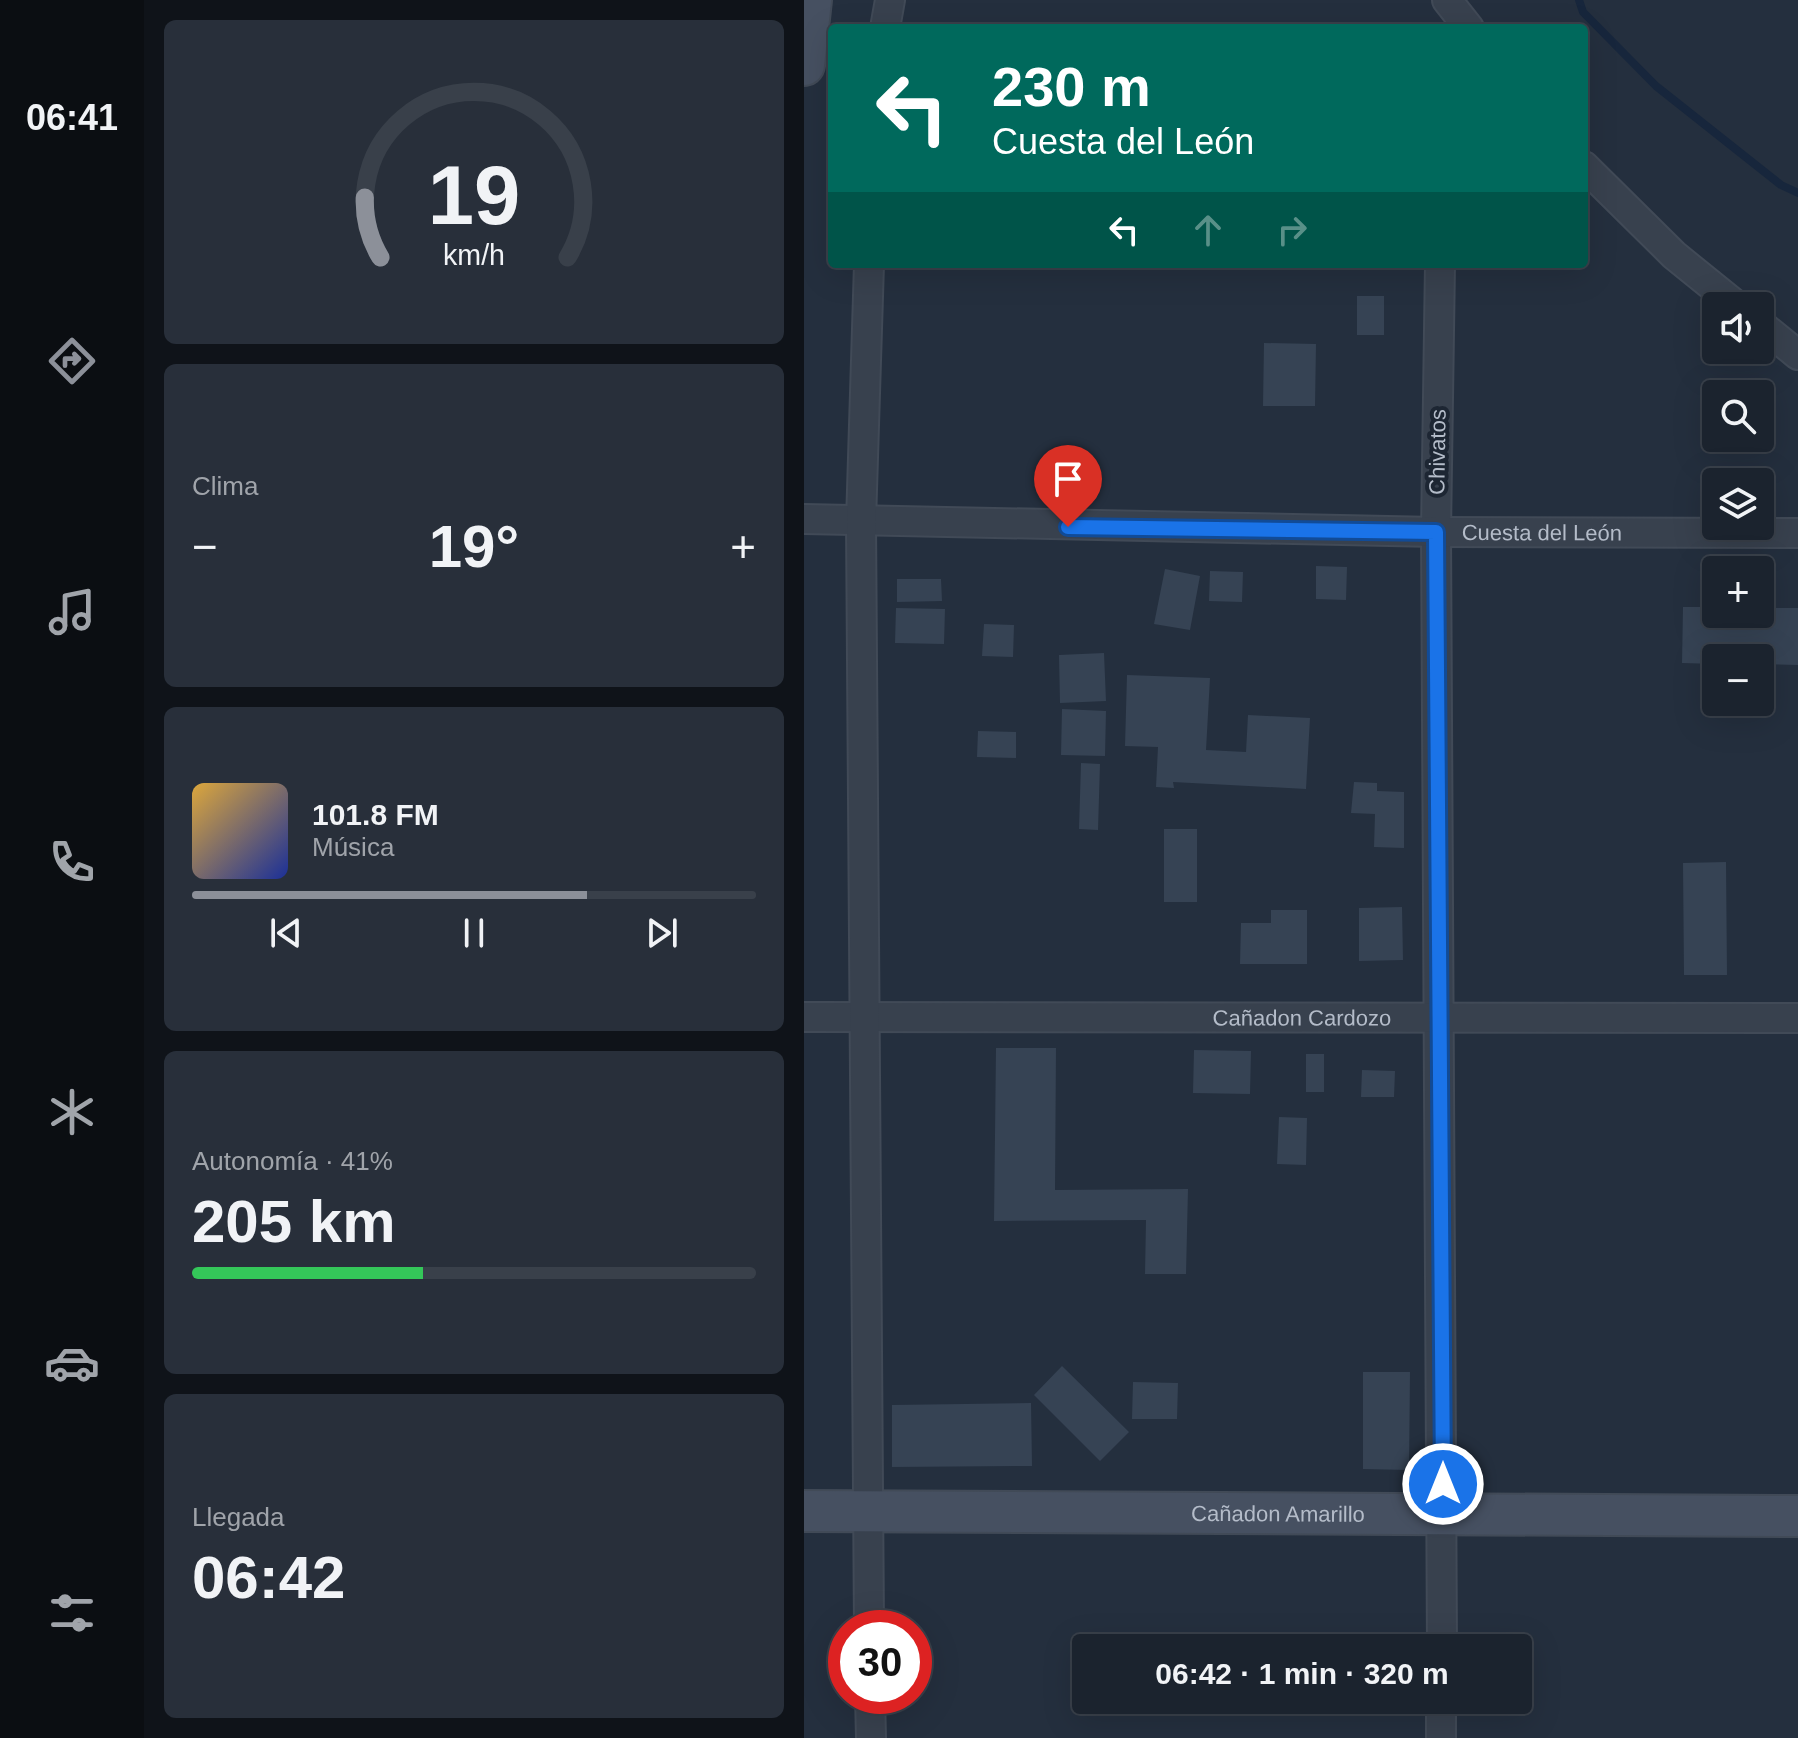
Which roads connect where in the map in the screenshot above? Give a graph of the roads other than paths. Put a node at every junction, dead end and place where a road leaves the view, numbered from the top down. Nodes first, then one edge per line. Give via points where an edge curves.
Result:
1 (811, 0) edge
2 (890, 0) edge
3 (1447, 0) edge
4 (886, 24) edge
5 (1466, 24) edge
6 (804, 65) edge
7 (1588, 170) edge
8 (869, 268) edge
9 (1440, 268) edge
10 (1720, 292) edge
11 (1774, 335) edge
12 (1798, 355) edge
13 (804, 519) edge
14 (861, 522) junction
15 (1436, 532) junction
16 (1798, 533) edge
17 (1441, 1016) junction
18 (804, 1017) edge
19 (864, 1017) junction
20 (1798, 1018) edge
21 (804, 1511) edge
22 (868, 1512) junction
23 (1443, 1515) junction
24 (1798, 1516) edge
25 (869, 1610) edge
26 (1442, 1634) edge
27 (870, 1714) edge
28 (1441, 1714) edge
29 (871, 1738) edge
30 (1441, 1738) edge

1 - 6 street
2 - 4 street
3 - 5 street
7 - 10 street
8 - 14 street
9 - 15 street, Chivatos
11 - 12 street
13 - 14 street, Cuesta del León
14 - 15 street, Cuesta del León
14 - 19 street
15 - 16 street, Cuesta del León
15 - 17 street, Chivatos
17 - 19 street, Cañadon Cardozo
17 - 20 street, Cañadon Cardozo
17 - 23 street, Chivatos
18 - 19 street, Cañadon Cardozo
19 - 22 street
21 - 22 street, Cañadon Amarillo
22 - 23 street, Cañadon Amarillo
22 - 25 street
23 - 24 street, Cañadon Amarillo
23 - 26 street, Chivatos
27 - 29 street
28 - 30 street

